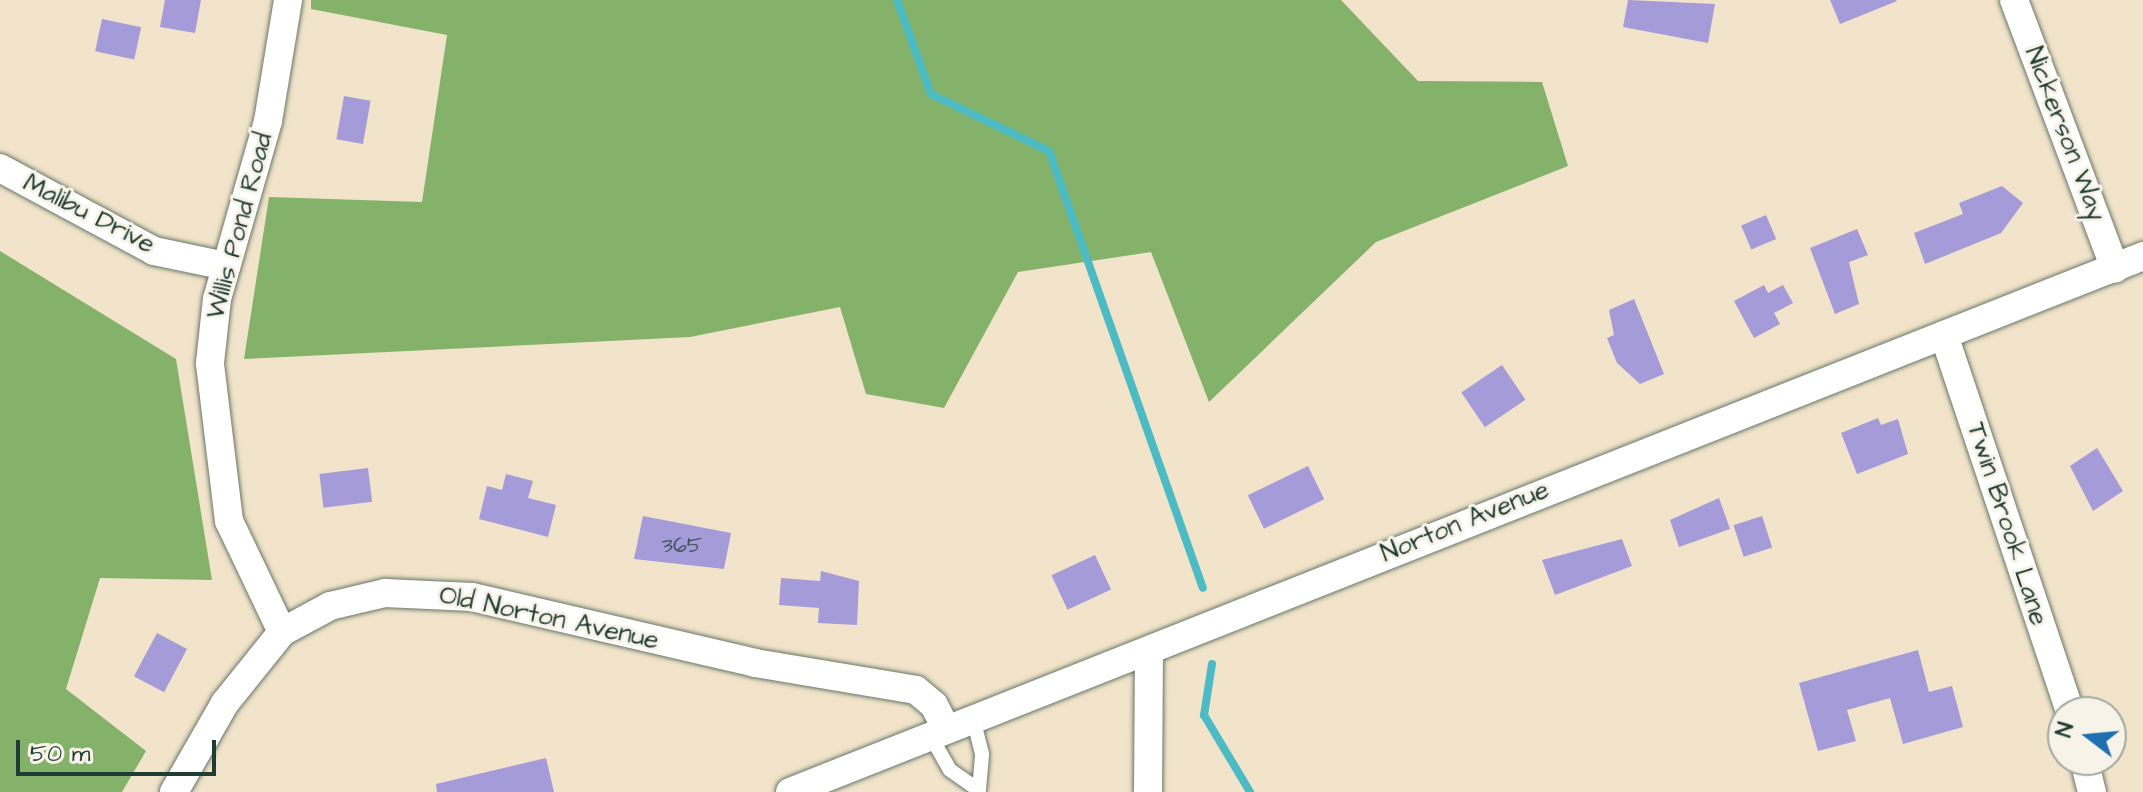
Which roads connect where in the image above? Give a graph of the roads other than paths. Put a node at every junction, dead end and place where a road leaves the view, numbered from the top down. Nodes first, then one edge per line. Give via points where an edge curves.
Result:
1 (288, 0) edge
2 (2014, 0) edge
3 (0, 168) edge
4 (2143, 256) edge
5 (226, 266) junction
6 (2115, 269) junction
7 (1944, 335) junction
8 (282, 632) junction
9 (1149, 651) junction
10 (2065, 696) edge
11 (973, 718) junction
12 (938, 732) junction
13 (979, 791) edge
14 (174, 792) edge
15 (790, 792) edge
16 (1148, 792) edge

1 - 5 street, Willis Pond Road via 268,121
2 - 6 street, Nickerson Way
3 - 5 street, Malibu Drive via 154,251
4 - 6 street, Norton Avenue
5 - 8 street, Willis Pond Road via 210,363 218,457 229,521
6 - 7 street, Norton Avenue
7 - 9 street, Norton Avenue
7 - 10 street, Twin Brook Lane
8 - 12 street, Old Norton Avenue via 357,598 414,592 472,597 755,663 916,690 934,705
8 - 14 street, Old Norton Avenue via 225,703
9 - 11 street, Norton Avenue
9 - 16 street
11 - 12 street, Norton Avenue
11 - 13 lane via 982,754
12 - 13 lane via 950,770
12 - 15 street, Norton Avenue

